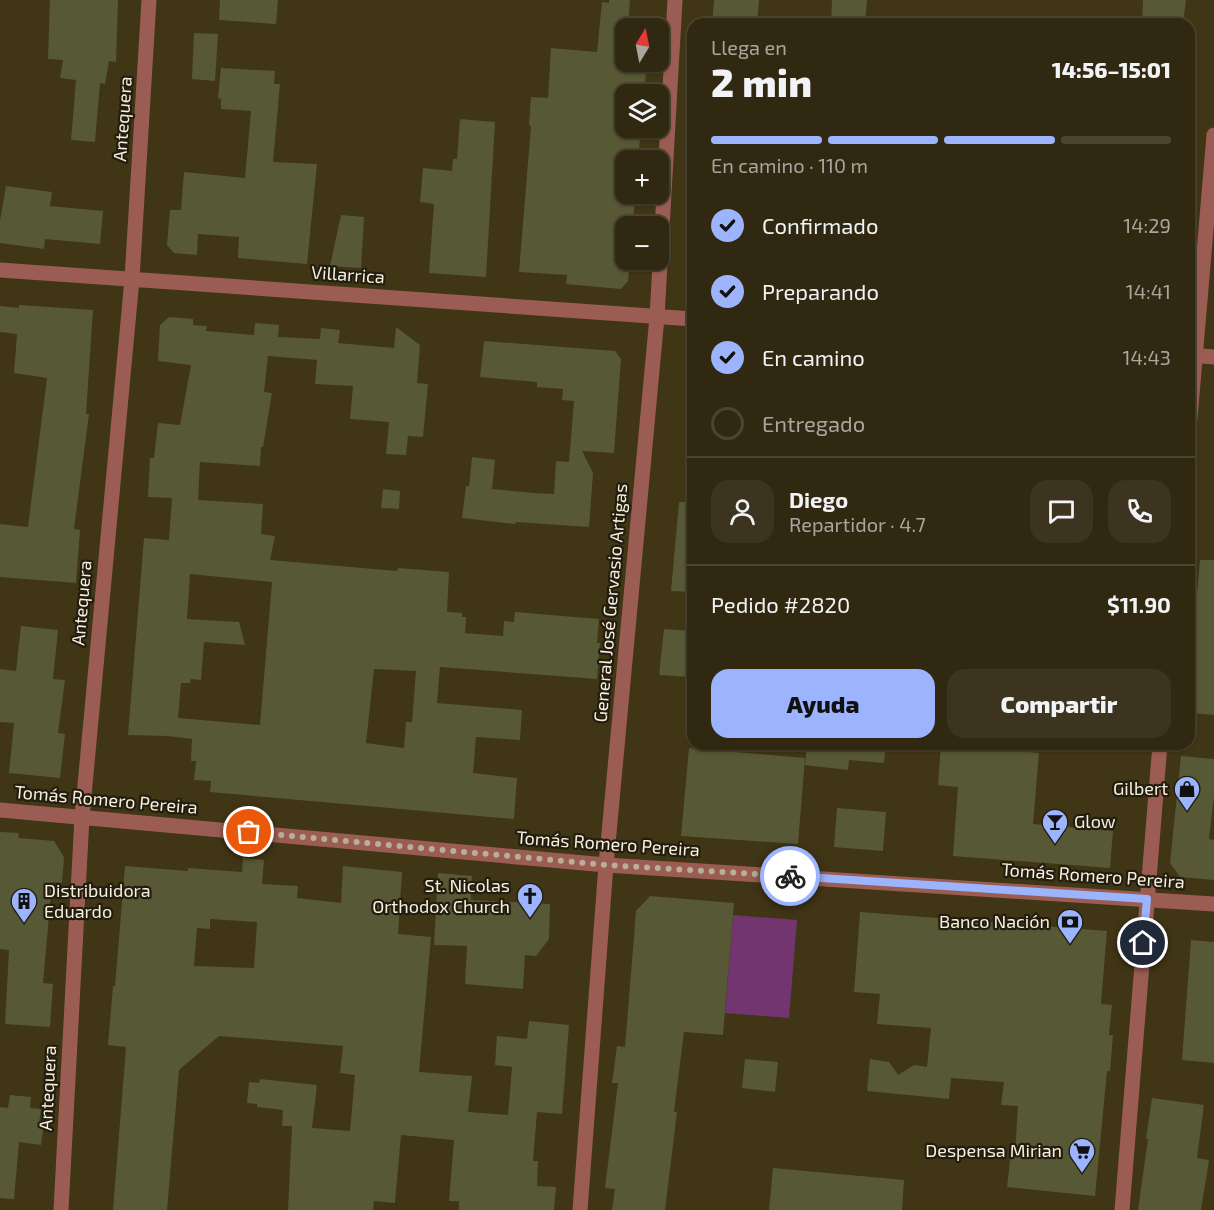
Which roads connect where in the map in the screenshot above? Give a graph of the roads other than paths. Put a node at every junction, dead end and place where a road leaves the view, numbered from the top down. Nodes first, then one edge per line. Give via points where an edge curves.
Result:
1 (149, 0) edge
2 (675, 0) edge
3 (1214, 135) edge
4 (0, 270) edge
5 (132, 279) junction
6 (657, 317) junction
7 (687, 319) edge
8 (1195, 325) edge
9 (1195, 355) edge
10 (1214, 357) edge
11 (1159, 750) edge
12 (0, 810) edge
13 (82, 817) junction
14 (606, 865) junction
15 (1147, 899) junction
16 (1214, 904) edge
17 (61, 1210) edge
18 (580, 1210) edge
19 (1122, 1210) edge

1 - 5 street, Antequera
2 - 6 street, General José Gervasio Artigas
3 - 8 street
4 - 5 street, Villarrica
5 - 6 street, Villarrica
5 - 13 street, Antequera
6 - 7 street, Villarrica
6 - 14 street, General José Gervasio Artigas
9 - 10 street
11 - 15 street
12 - 13 street, Tomás Romero Pereira
13 - 14 street, Tomás Romero Pereira
13 - 17 street, Antequera
14 - 15 street, Tomás Romero Pereira
14 - 18 street, General José Gervasio Artigas
15 - 16 street, Tomás Romero Pereira
15 - 19 street

